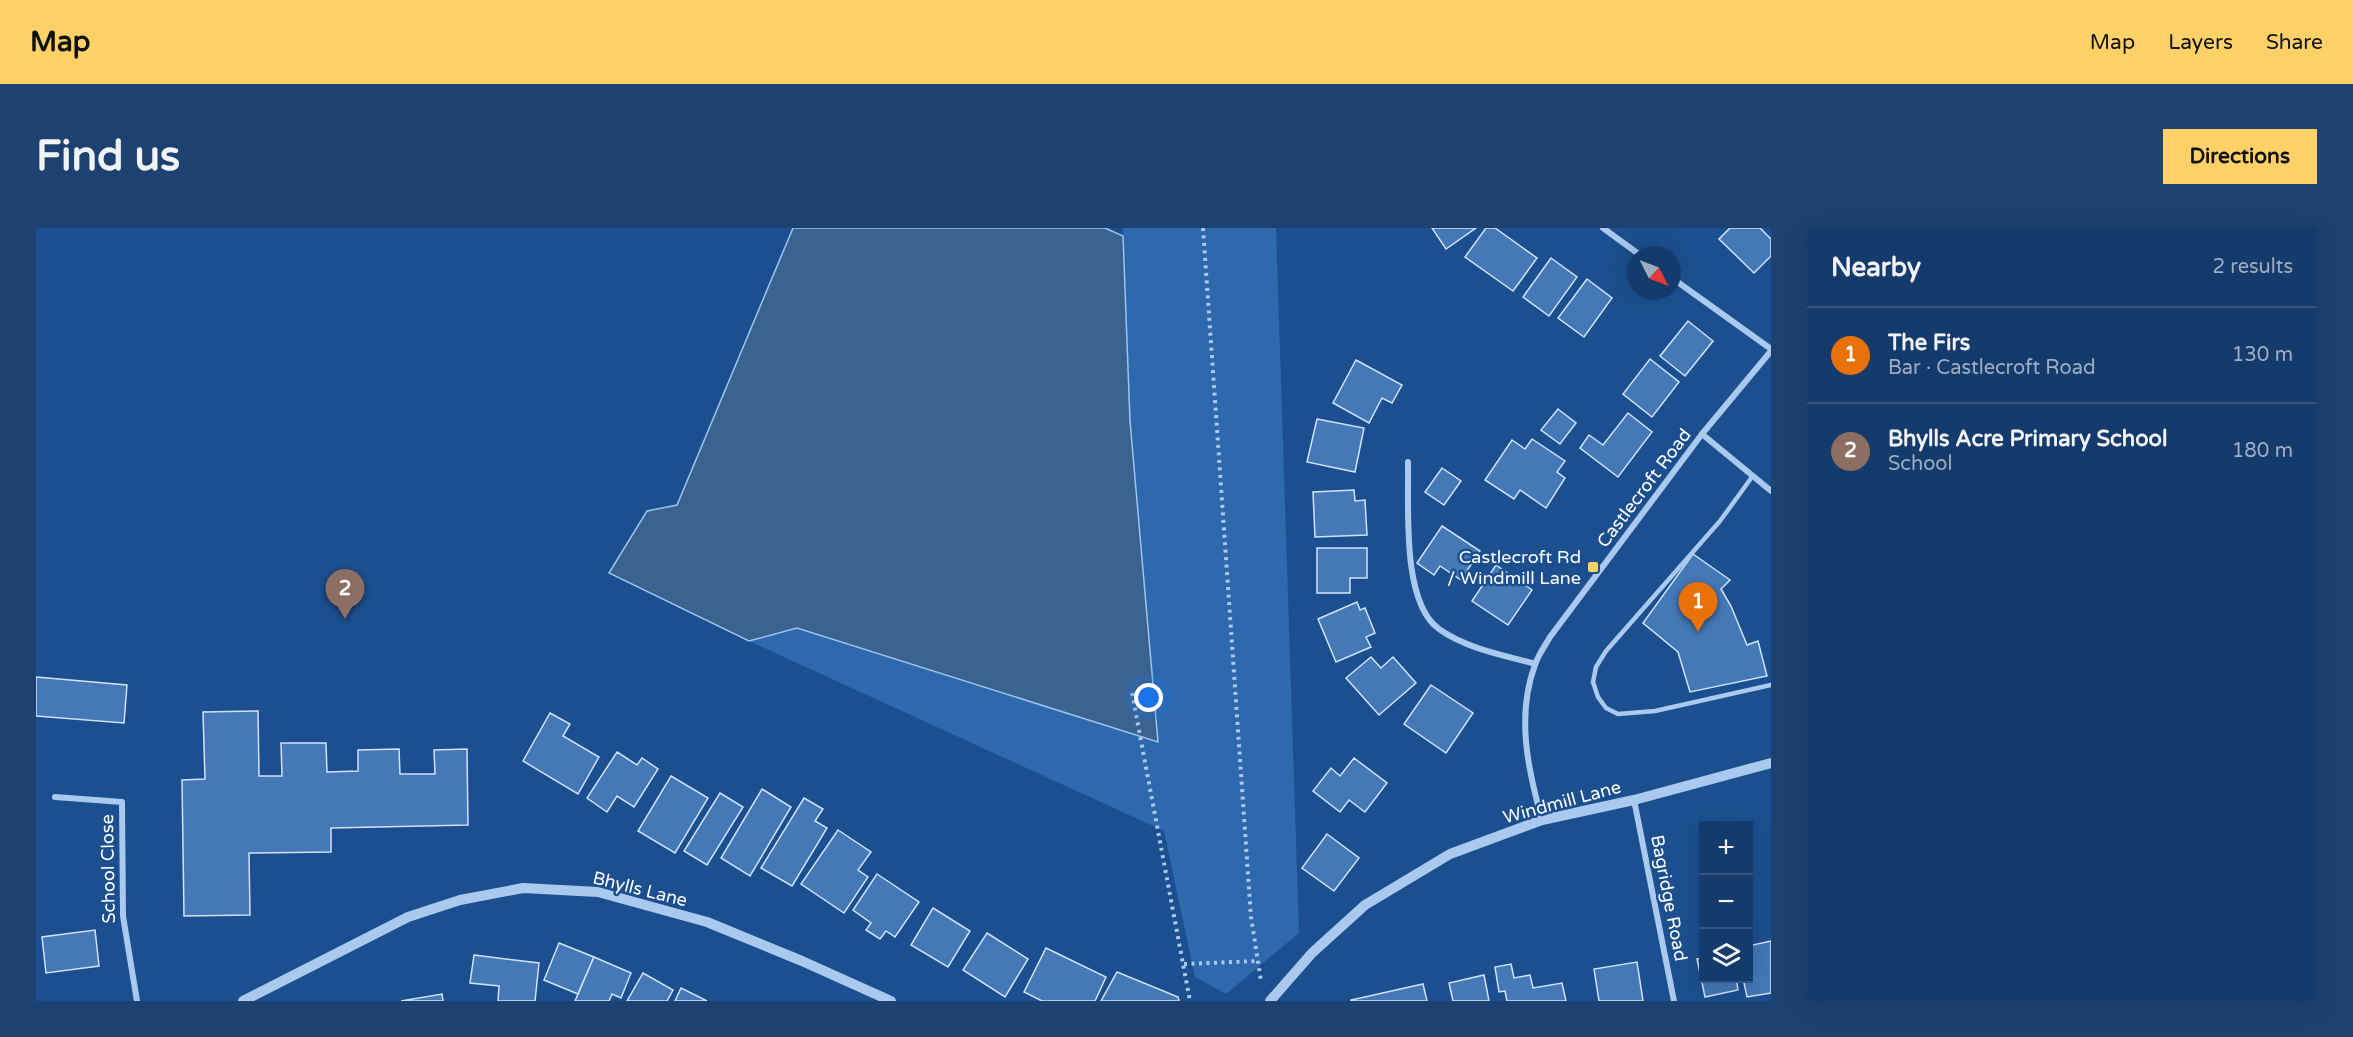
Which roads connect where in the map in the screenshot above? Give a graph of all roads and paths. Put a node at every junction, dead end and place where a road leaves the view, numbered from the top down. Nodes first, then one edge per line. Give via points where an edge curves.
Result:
1 (1203, 228) edge
2 (1603, 228) edge
3 (1628, 246) edge
4 (1681, 285) edge
5 (1771, 350) edge
6 (1702, 434) junction
7 (1408, 462) dead end
8 (1752, 477) junction
9 (1771, 490) edge
10 (1535, 664) junction
11 (1771, 685) edge
12 (1132, 693) dead end
13 (1771, 763) edge
14 (55, 797) dead end
15 (1634, 800) junction
16 (1542, 820) junction
17 (1258, 961) junction
18 (1184, 964) junction
19 (1263, 991) dead end
20 (136, 1001) edge
21 (243, 1001) edge
22 (891, 1001) edge
23 (1190, 1001) edge
24 (1270, 1001) edge
25 (1674, 1001) edge

1 - 17 path via 1251,917
2 - 3 street
4 - 5 street
5 - 6 street, Castlecroft Road
6 - 8 street
6 - 10 street, Castlecroft Road via 1550,637
7 - 10 street via 1411,570 1422,609 1438,629 1465,643
8 - 9 street
8 - 11 lane via 1720,521 1606,651 1596,667 1593,682 1606,708 1618,714 1655,711
10 - 16 street, Castlecroft Road via 1527,692 1525,728
12 - 18 path
13 - 15 street, Windmill Lane
14 - 20 street, School Close via 122,802 123,916
15 - 16 street, Windmill Lane
15 - 25 street, Bagridge Road
16 - 24 street, Windmill Lane via 1450,854 1365,905 1312,953
17 - 18 path
17 - 19 path
18 - 23 path
21 - 22 street, Bhylls Lane via 408,917 460,900 523,888 597,892 707,922

